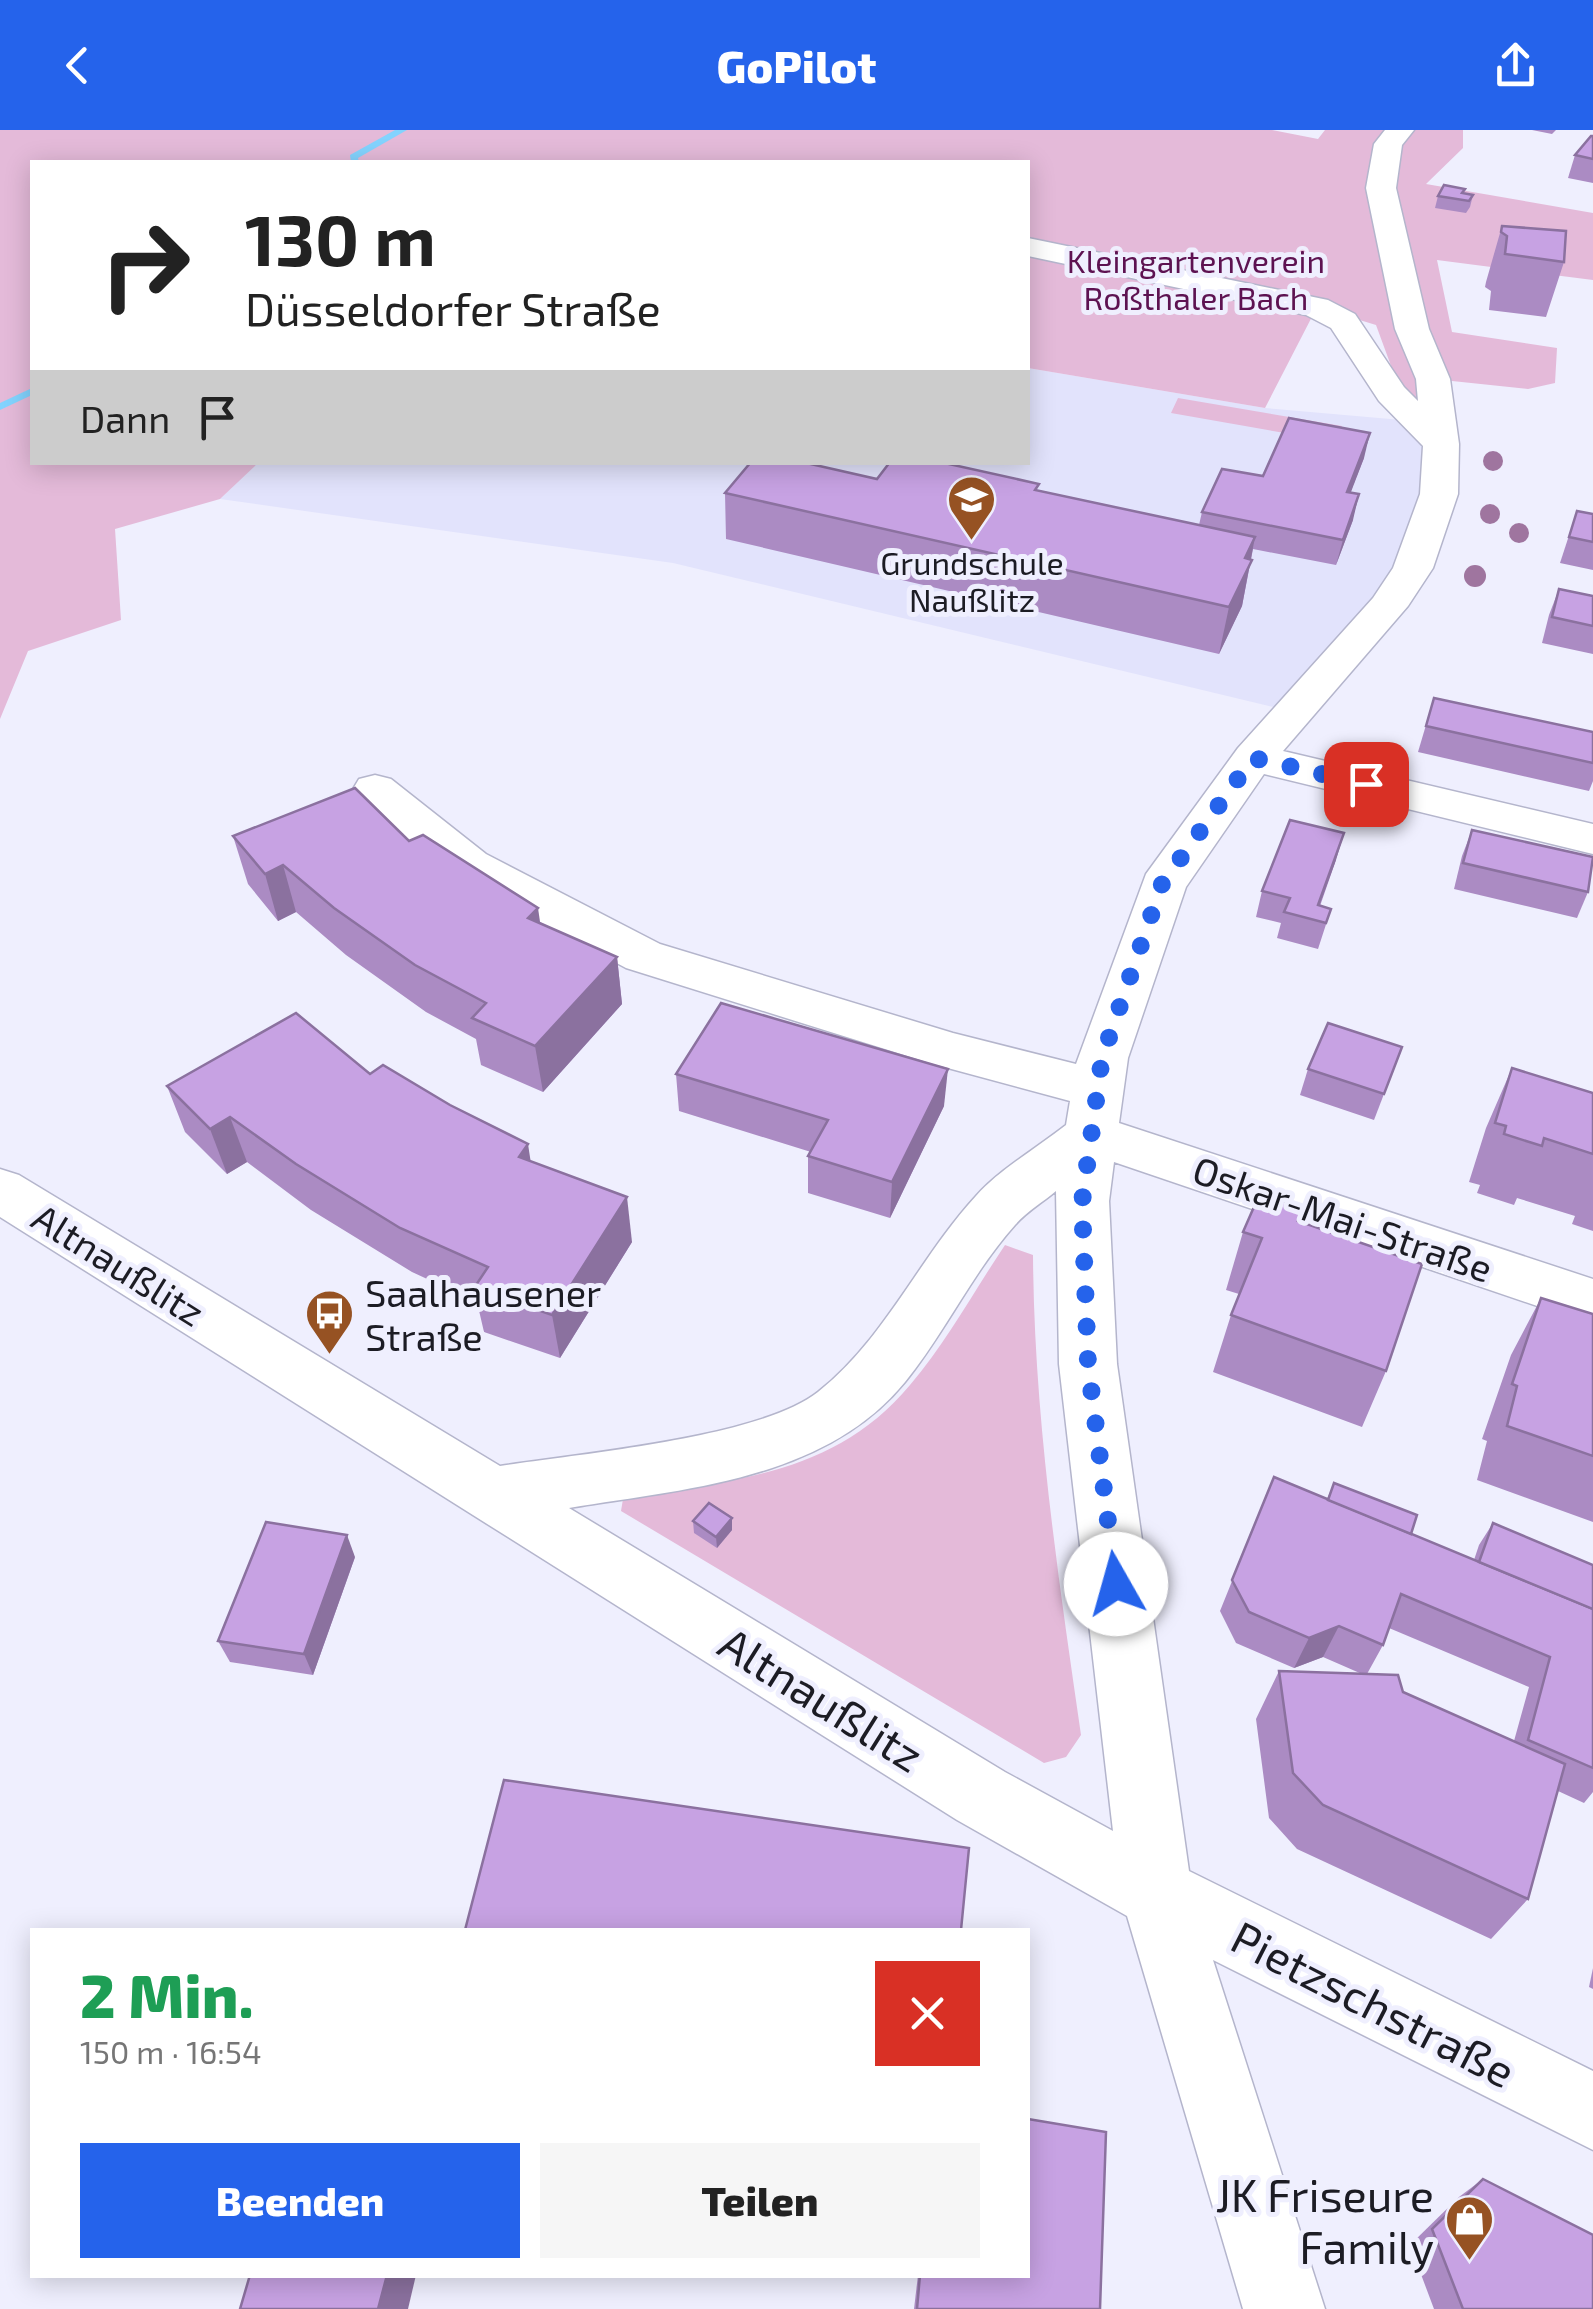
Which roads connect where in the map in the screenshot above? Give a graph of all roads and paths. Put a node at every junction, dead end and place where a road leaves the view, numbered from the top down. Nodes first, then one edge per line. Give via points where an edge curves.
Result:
1 (1400, 130) edge
2 (1030, 247) edge
3 (1440, 444) junction
4 (1253, 758) junction
5 (375, 790) dead end
6 (1593, 839) edge
7 (1095, 1111) junction
8 (0, 1190) edge
9 (1593, 1302) edge
10 (494, 1494) junction
11 (1156, 1893) junction
12 (1593, 2112) edge
13 (1284, 2309) edge

1 - 3 street via 1388,144 1381,188 1412,329 1432,379
2 - 3 street via 1316,307 1343,321 1391,394
3 - 4 street via 1438,494 1413,568 1377,619
4 - 6 street
4 - 7 street via 1162,884 1102,1058
5 - 7 street, Oskar-Mai-Straße via 470,865 644,956 951,1050
7 - 9 street, Oskar-Mai-Straße
7 - 10 street via 996,1209 884,1366 837,1412 783,1438 712,1458
7 - 11 street via 1082,1202 1088,1364
8 - 10 street, Altnaußlitz
10 - 11 street, Altnaußlitz via 981,1796
11 - 12 street, Pietzschstraße
11 - 13 street

